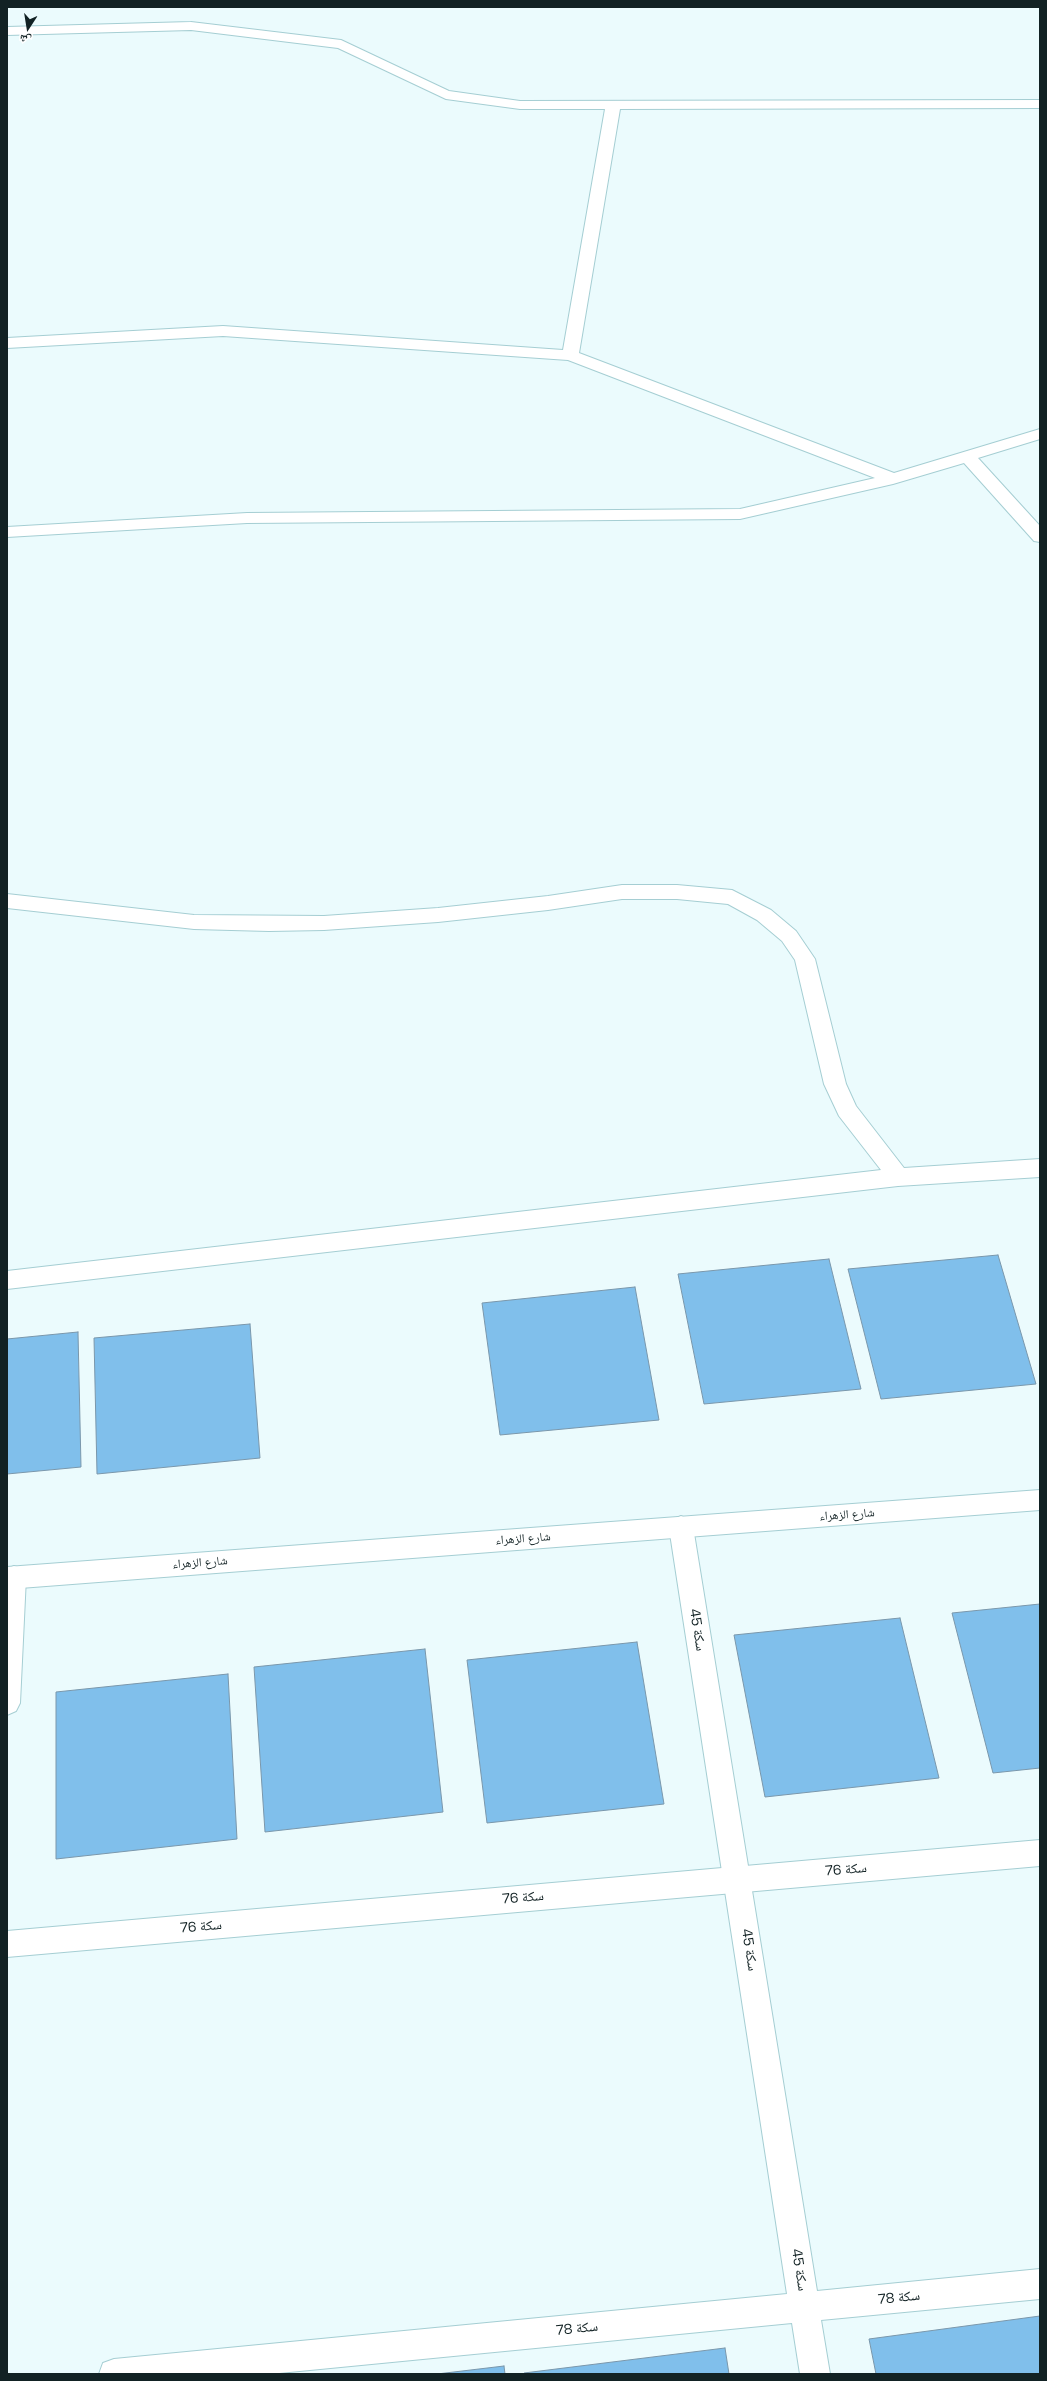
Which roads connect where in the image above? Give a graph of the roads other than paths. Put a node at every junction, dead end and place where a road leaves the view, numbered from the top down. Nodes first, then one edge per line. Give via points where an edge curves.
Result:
1 (7, 31) edge
2 (1040, 104) edge
3 (613, 106) junction
4 (7, 343) edge
5 (570, 355) junction
6 (1040, 434) edge
7 (968, 457) junction
8 (892, 479) junction
9 (7, 532) edge
10 (1040, 536) edge
11 (7, 901) edge
12 (1040, 1168) edge
13 (898, 1178) junction
14 (7, 1280) edge
15 (1040, 1500) edge
16 (681, 1527) junction
17 (10, 1578) edge
18 (7, 1703) edge
19 (1040, 1853) edge
20 (737, 1880) junction
21 (7, 1944) edge
22 (1040, 2284) edge
23 (805, 2307) junction
24 (114, 2374) edge
25 (815, 2374) edge

1 - 3 street via 191,26 341,44 446,95 520,105
2 - 3 street
3 - 5 street
4 - 5 street via 223,331
5 - 8 street
6 - 7 street
7 - 8 street
7 - 10 street
8 - 9 street via 740,514 247,518
11 - 13 street via 194,922 269,924 438,915 622,892 677,892 732,897 769,919 789,936 805,959 835,1084 848,1110
12 - 13 street
13 - 14 street
15 - 16 street, شارع الزهراء
16 - 17 street, شارع الزهراء
16 - 20 street, سكة 45
17 - 18 street
19 - 20 street, سكة 76
20 - 21 street, سكة 76
20 - 23 street, سكة 45
22 - 23 street, سكة 78
23 - 24 street, سكة 78
23 - 25 street, سكة 45

